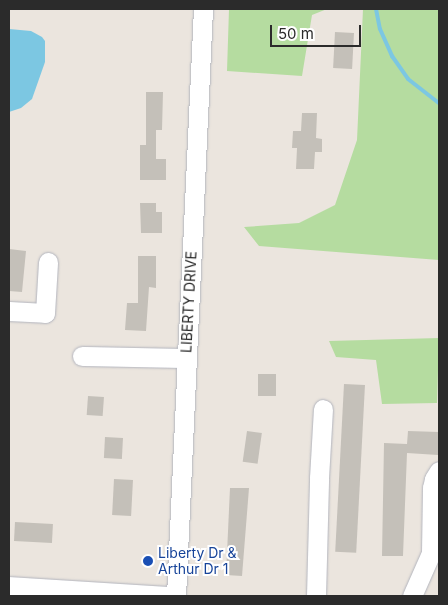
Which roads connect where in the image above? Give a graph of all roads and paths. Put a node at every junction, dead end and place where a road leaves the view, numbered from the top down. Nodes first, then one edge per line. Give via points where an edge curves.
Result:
1 (203, 9) edge
2 (48, 262) dead end
3 (9, 311) edge
4 (82, 356) dead end
5 (186, 358) junction
6 (323, 409) dead end
7 (439, 471) edge
8 (436, 536) edge
9 (9, 586) edge
10 (170, 596) edge
11 (176, 596) edge
12 (316, 596) edge
13 (412, 596) edge

1 - 5 street, LIBERTY DRIVE
2 - 3 street via 45,313
4 - 5 street
5 - 11 street, LIBERTY DRIVE
6 - 12 street
7 - 8 street via 432,488
8 - 13 street
9 - 10 street

